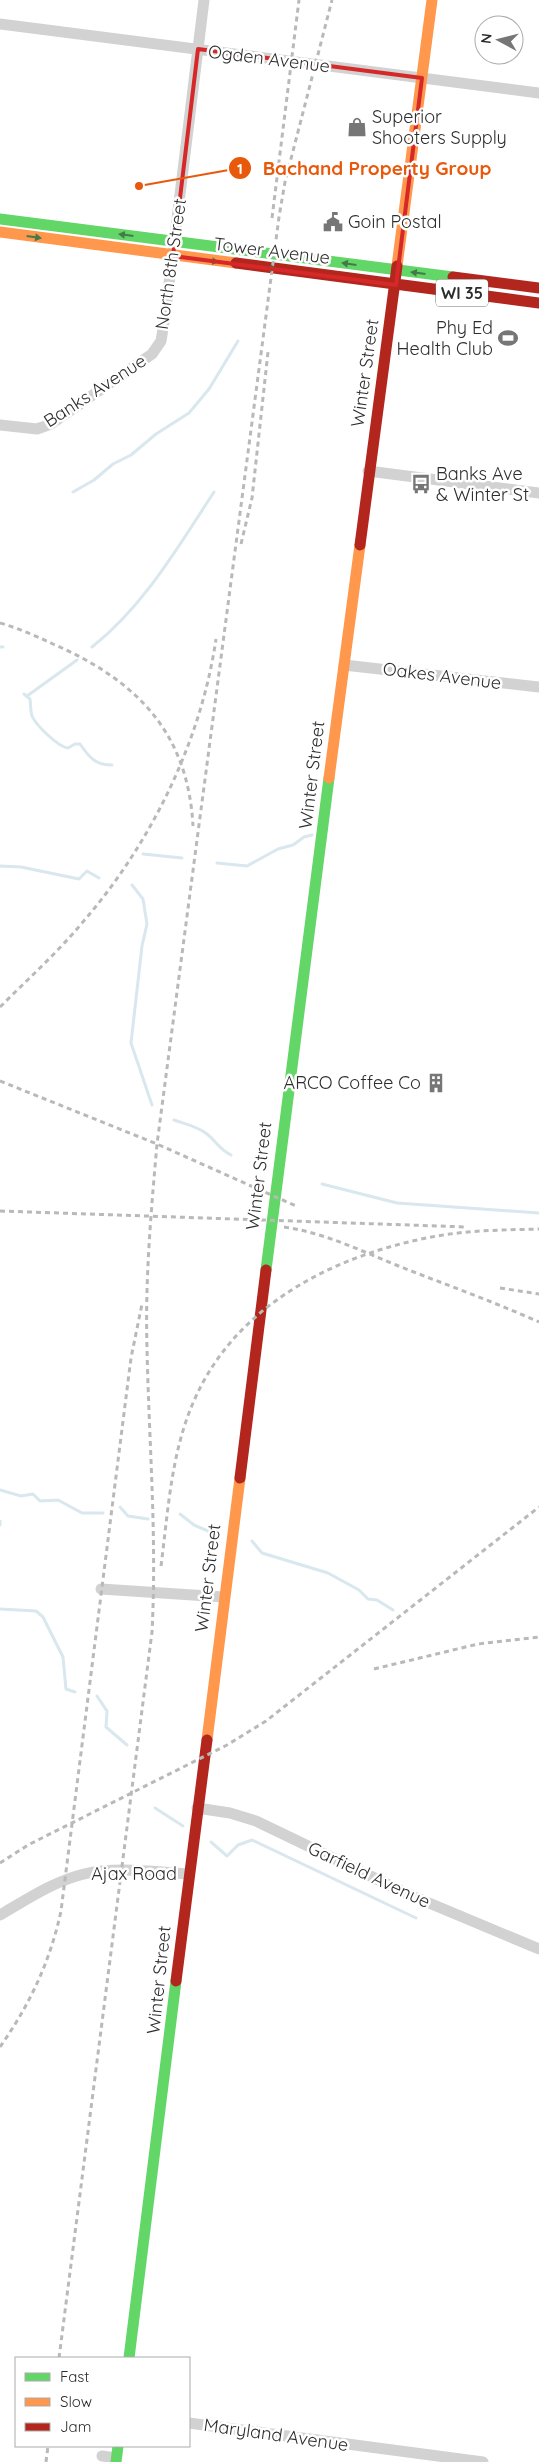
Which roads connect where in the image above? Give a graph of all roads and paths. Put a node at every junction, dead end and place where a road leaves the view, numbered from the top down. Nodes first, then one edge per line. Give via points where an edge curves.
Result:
1 (204, 0) edge
2 (432, 0) edge
3 (0, 24) edge
4 (198, 49) junction
5 (422, 78) junction
6 (539, 93) edge
7 (0, 219) edge
8 (0, 232) edge
9 (175, 241) junction
10 (173, 256) junction
11 (398, 270) junction
12 (396, 285) junction
13 (539, 288) edge
14 (539, 303) edge
15 (158, 348) joint
16 (0, 425) edge
17 (368, 471) junction
18 (539, 493) edge
19 (344, 664) junction
20 (539, 688) edge
21 (101, 1589) dead end
22 (223, 1597) junction
23 (197, 1808) junction
24 (188, 1874) junction
25 (0, 1915) edge
26 (539, 1949) edge
27 (129, 2357) edge
28 (190, 2423) edge
29 (117, 2455) edge
30 (102, 2456) dead end
31 (483, 2462) edge

1 - 4 street, North 8th Street
2 - 5 street, Winter Street
3 - 4 street, Ogden Avenue
4 - 5 street, Ogden Avenue
4 - 9 street, North 8th Street
5 - 6 street, Ogden Avenue
5 - 11 street, Winter Street
9 -> 7 street, Tower Avenue / WI 35
8 -> 10 street, Tower Avenue / WI 35
9 - 10 street, North 8th Street
11 -> 9 street, Tower Avenue / WI 35
10 -> 12 street, Tower Avenue / WI 35
10 - 15 street, North 8th Street
11 - 12 street, Winter Street
13 -> 11 street, Tower Avenue / WI 35
12 - 14 street, Tower Avenue / WI 35
12 - 17 street, Winter Street
15 - 16 street, Banks Avenue via 51,424 38,429
17 - 18 street
17 - 19 street, Winter Street
19 - 20 street, Oakes Avenue
19 - 22 street, Winter Street
21 - 22 street
22 - 23 street, Winter Street
23 - 24 street, Winter Street
23 - 26 street, Garfield Avenue via 256,1821 410,1895
24 - 25 street, Ajax Road via 121,1871 82,1874
24 - 27 street, Winter Street
28 - 31 street, Maryland Avenue
29 - 30 street

